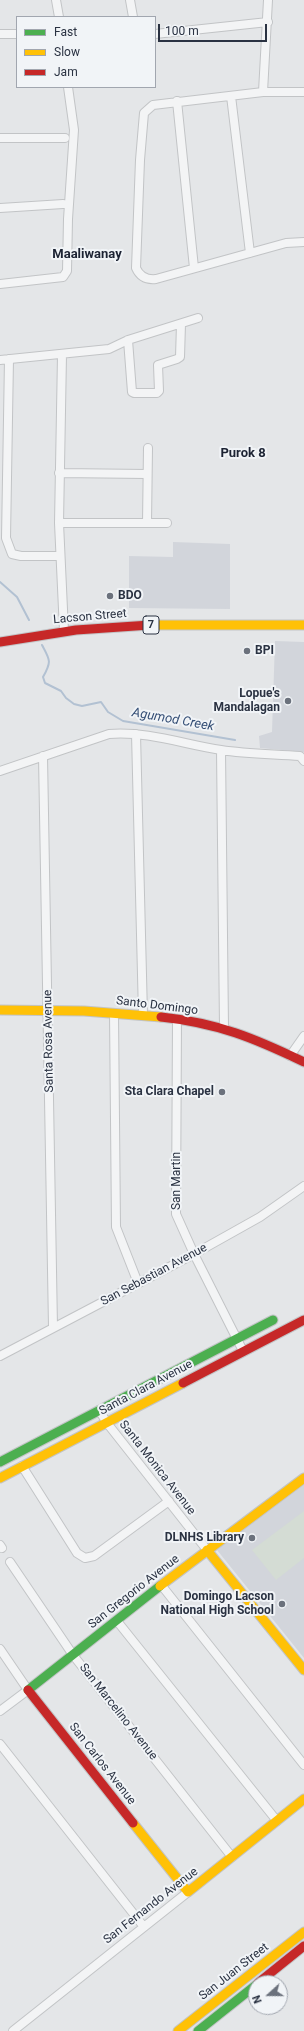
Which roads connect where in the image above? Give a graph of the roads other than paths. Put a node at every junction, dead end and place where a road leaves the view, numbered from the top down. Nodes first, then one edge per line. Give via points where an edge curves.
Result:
1 (56, 0) edge
2 (130, 0) edge
3 (268, 0) edge
4 (59, 16) edge
5 (133, 16) edge
6 (268, 22) junction
7 (0, 34) edge
8 (16, 34) edge
9 (156, 34) edge
10 (68, 88) edge
11 (263, 92) junction
12 (304, 92) edge
13 (231, 96) junction
14 (177, 101) junction
15 (0, 138) edge
16 (65, 138) dead end
17 (63, 204) dead end
18 (0, 208) edge
19 (304, 242) edge
20 (250, 252) junction
21 (194, 268) junction
22 (0, 284) edge
23 (198, 318) dead end
24 (181, 324) junction
25 (128, 340) junction
26 (62, 355) junction
27 (9, 359) junction
28 (0, 360) edge
29 (148, 448) dead end
30 (59, 473) junction
31 (147, 474) junction
32 (59, 523) junction
33 (147, 523) junction
34 (167, 523) dead end
35 (59, 556) junction
36 (304, 625) edge
37 (64, 631) junction
38 (0, 642) edge
39 (136, 734) junction
40 (221, 750) junction
41 (43, 756) junction
42 (302, 758) edge
43 (0, 771) edge
44 (0, 1010) edge
45 (48, 1010) junction
46 (114, 1013) junction
47 (144, 1015) junction
48 (176, 1019) junction
49 (224, 1028) junction
50 (304, 1036) edge
51 (290, 1056) junction
52 (304, 1062) edge
53 (304, 1186) edge
54 (194, 1254) junction
55 (138, 1283) junction
56 (273, 1320) dead end
57 (304, 1320) edge
58 (53, 1327) junction
59 (236, 1338) junction
60 (244, 1351) junction
61 (0, 1356) edge
62 (99, 1410) junction
63 (107, 1423) junction
64 (0, 1462) edge
65 (22, 1466) junction
66 (0, 1478) edge
67 (304, 1478) edge
68 (168, 1501) junction
69 (207, 1550) junction
70 (10, 1562) dead end
71 (162, 1586) junction
72 (117, 1621) junction
73 (0, 1649) edge
74 (73, 1654) junction
75 (304, 1670) edge
76 (28, 1690) junction
77 (0, 1711) edge
78 (0, 1744) edge
79 (304, 1765) edge
80 (304, 1799) edge
81 (277, 1821) junction
82 (232, 1857) junction
83 (188, 1892) junction
84 (144, 1927) junction
85 (304, 1932) edge
86 (304, 1946) edge
87 (268, 1975) edge
88 (248, 1991) edge
89 (13, 2031) edge
90 (178, 2031) edge
91 (198, 2031) edge

1 - 4 street
2 - 5 street
3 - 6 street
6 - 9 street
6 - 11 street
7 - 8 street
10 - 22 street via 74,130 67,271 62,277
11 - 12 street
11 - 13 street
13 - 14 street
13 - 20 street
14 - 21 street
14 - 21 street via 153,105 144,114 136,268 143,277 150,280
15 - 16 street
17 - 18 street
19 - 20 street via 286,243
20 - 21 street
23 - 24 street
24 - 25 street
24 - 25 street via 180,357 157,366 157,393 132,392
25 - 26 street via 109,349
26 - 27 street
26 - 30 street
27 - 28 street
27 - 35 street via 6,538 12,554
29 - 31 street
30 - 31 street
30 - 32 street
31 - 33 street
32 - 33 street
32 - 35 street
33 - 34 street
35 - 37 street
36 - 37 street, Lacson Street / 7 via 138,625
37 - 38 street, Lacson Street / 7
39 - 40 street via 169,738
39 - 41 street via 109,734
39 - 47 street
40 - 42 street
40 - 49 street
41 - 43 street
41 - 45 street, Santa Rosa Avenue
44 - 45 street, Santo Domingo
45 - 46 street, Santo Domingo
45 - 58 street, Santa Rosa Avenue
46 - 47 street, Santo Domingo
46 - 55 street via 116,1227
47 - 48 street, Santo Domingo
48 - 49 street, Santo Domingo
48 - 54 street, San Martin via 176,1214
49 - 51 street, Santo Domingo via 249,1036
50 - 51 street
51 - 52 street, Santo Domingo
53 - 54 street, San Sebastian Avenue via 270,1211
54 - 55 street, San Sebastian Avenue
54 - 59 street, San Martin
55 - 58 street, San Sebastian Avenue
56 - 59 street, Santa Clara Avenue
57 - 60 street, Santa Clara Avenue
58 - 61 street, San Sebastian Avenue
59 - 60 street, San Martin
59 - 62 street, Santa Clara Avenue
60 - 63 street, Santa Clara Avenue
62 - 63 street, Santa Monica Avenue
62 - 64 street, Santa Clara Avenue
63 - 65 street, Santa Clara Avenue
63 - 68 street, Santa Monica Avenue
65 - 66 street, Santa Clara Avenue
65 - 68 street via 77,1553 85,1558 94,1556
67 - 69 street, San Gregorio Avenue
68 - 69 street, Santa Monica Avenue
69 - 71 street, San Gregorio Avenue
69 - 75 street, Santa Monica Avenue
70 - 74 street, San Marcelino Avenue
71 - 72 street, San Gregorio Avenue
71 - 79 street
72 - 74 street, San Gregorio Avenue
72 - 81 street
73 - 76 street, San Carlos Avenue
74 - 76 street, San Gregorio Avenue
74 - 82 street, San Marcelino Avenue
76 - 77 street, San Gregorio Avenue
76 - 83 street, San Carlos Avenue
78 - 84 street
80 - 81 street, San Fernando Avenue
81 - 82 street, San Fernando Avenue
82 - 83 street, San Fernando Avenue
83 - 84 street, San Fernando Avenue
84 - 89 street, San Fernando Avenue
85 - 90 street, San Juan Street
86 - 87 street, San Juan Street
88 - 91 street, San Juan Street

